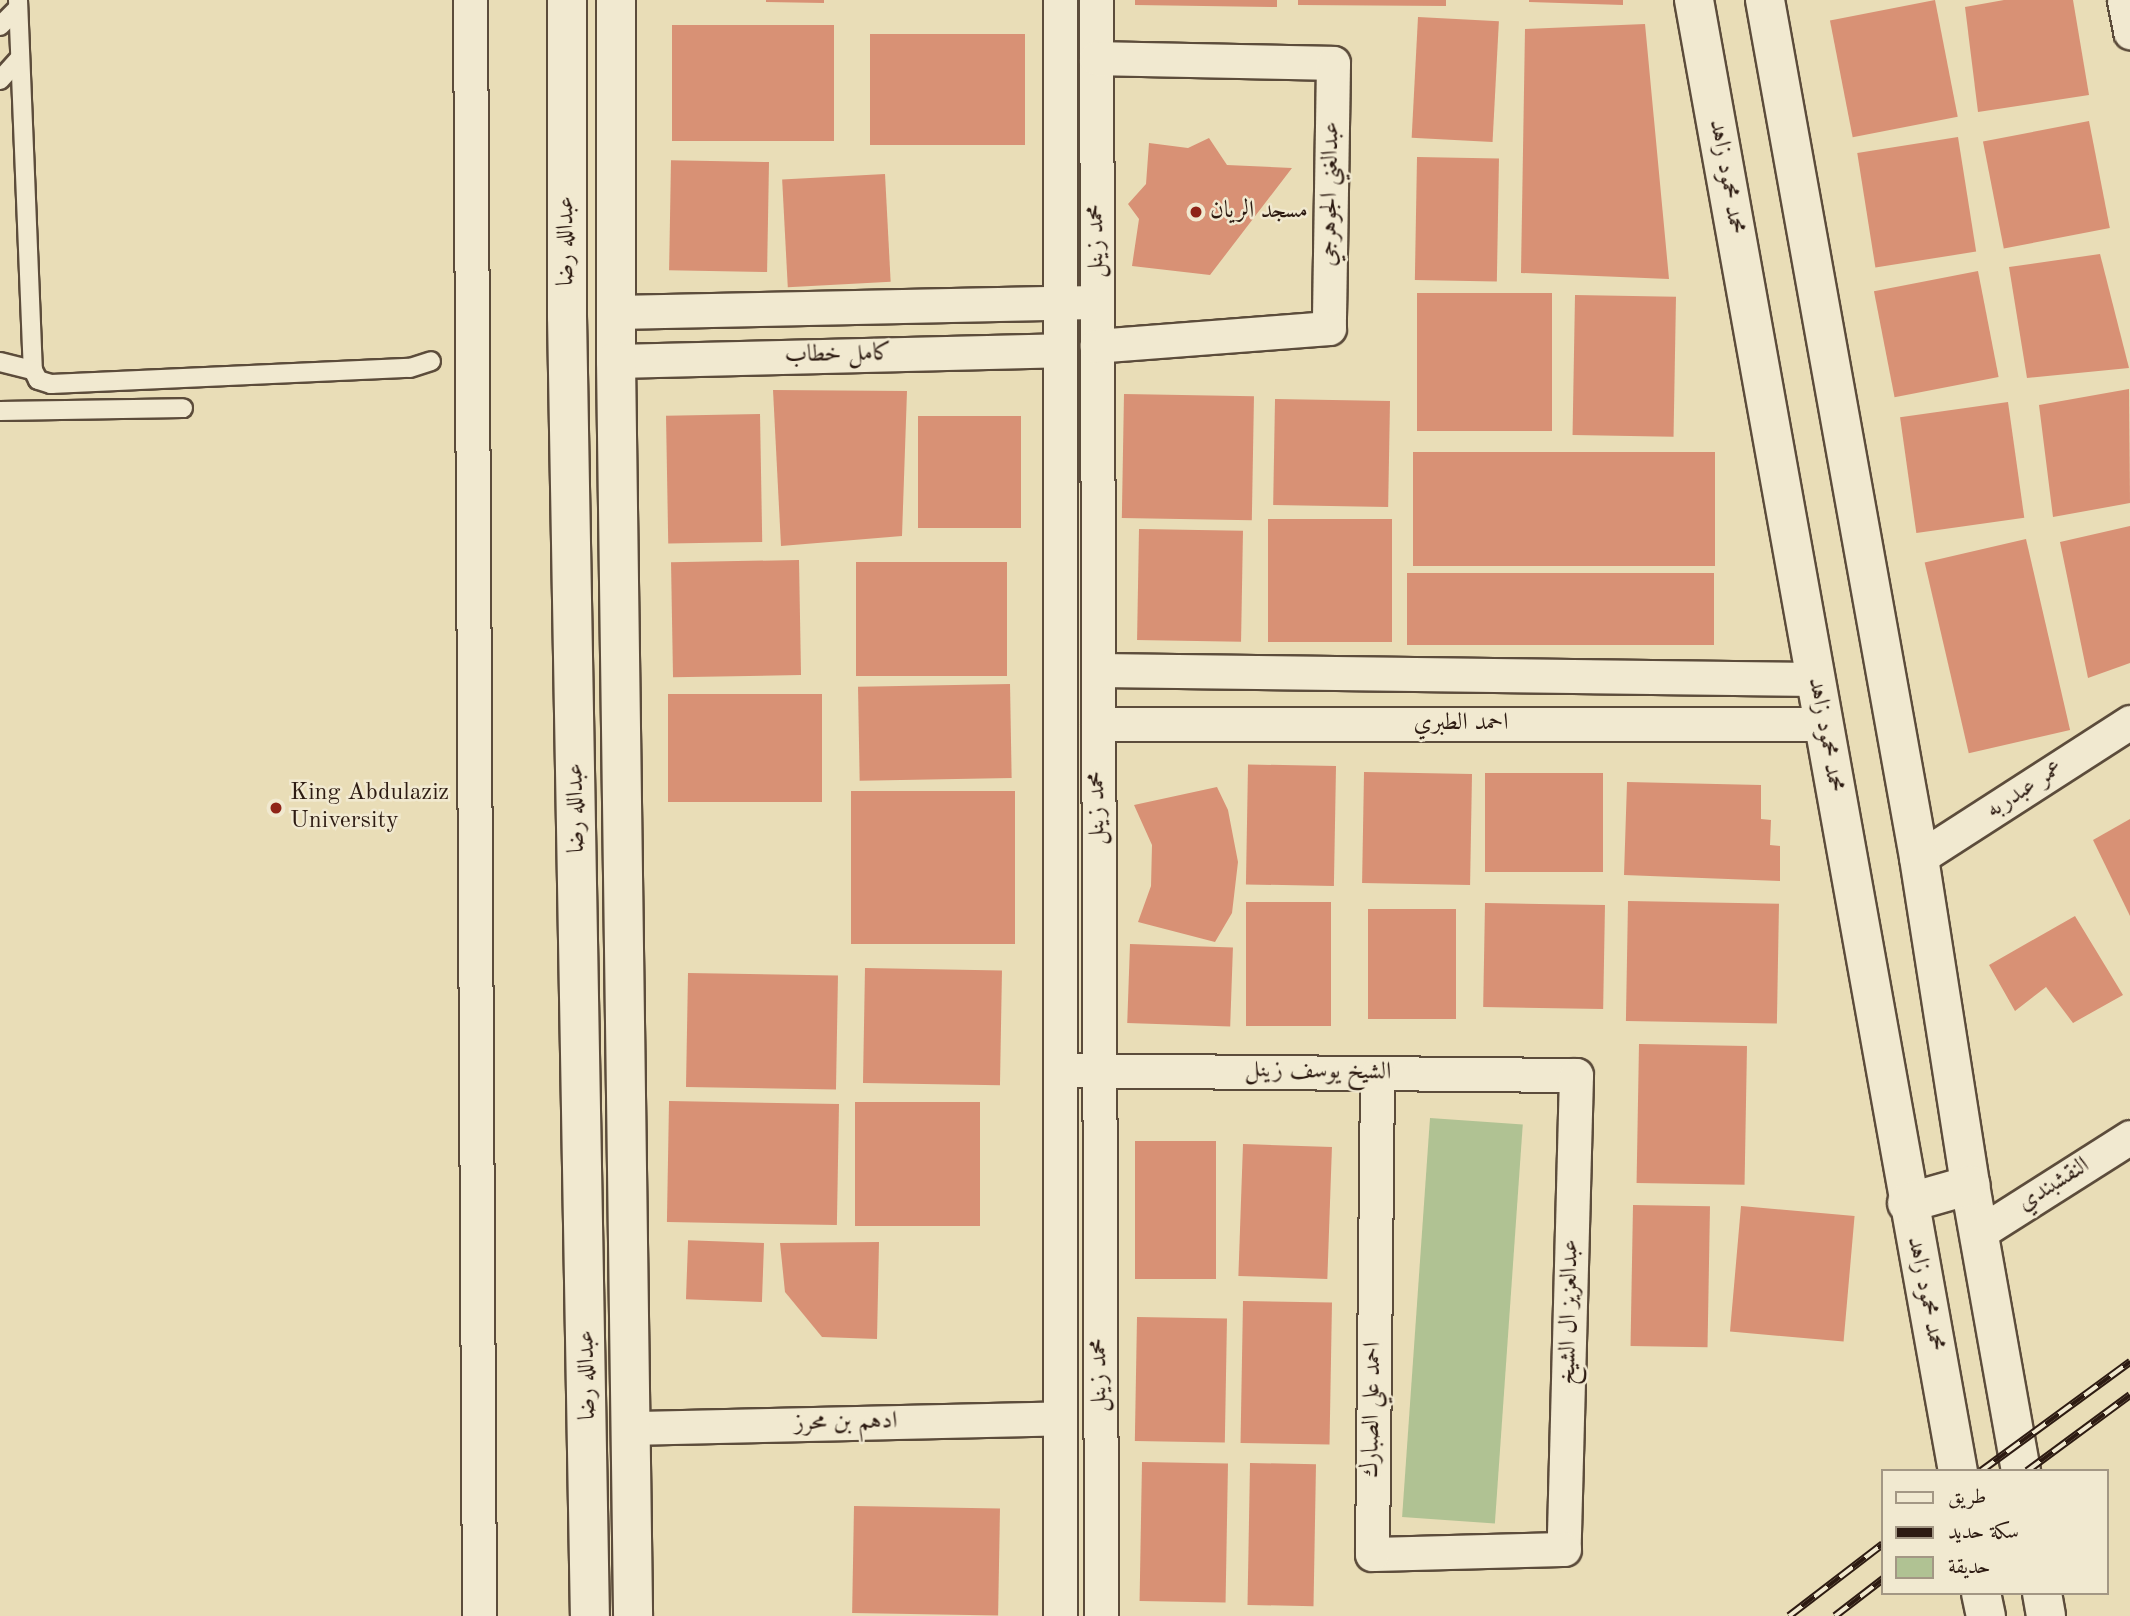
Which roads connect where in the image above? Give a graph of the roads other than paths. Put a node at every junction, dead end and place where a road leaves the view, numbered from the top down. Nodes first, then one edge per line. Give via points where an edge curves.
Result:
1 (470, 0) edge
2 (567, 0) edge
3 (616, 0) edge
4 (1060, 0) edge
5 (1096, 0) edge
6 (1694, 0) edge
7 (1765, 0) edge
8 (2124, 0) edge
9 (18, 4) edge
10 (0, 26) edge
11 (2130, 33) edge
12 (20, 58) junction
13 (1096, 58) junction
14 (0, 80) edge
15 (1097, 301) junction
16 (1060, 302) junction
17 (616, 312) junction
18 (1097, 346) junction
19 (1060, 350) junction
20 (431, 361) dead end
21 (615, 361) junction
22 (0, 362) edge
23 (33, 370) junction
24 (183, 408) dead end
25 (0, 411) edge
26 (1098, 670) junction
27 (1815, 679) junction
28 (2130, 722) edge
29 (1098, 724) junction
30 (1823, 724) junction
31 (1919, 858) junction
32 (1099, 1069) junction
33 (1059, 1070) junction
34 (1377, 1074) junction
35 (1576, 1074) joint
36 (2130, 1137) edge
37 (1970, 1185) junction
38 (1907, 1203) junction
39 (1979, 1233) junction
40 (1059, 1418) junction
41 (633, 1428) junction
42 (1958, 1469) edge
43 (2021, 1469) edge
44 (1564, 1549) joint
45 (1981, 1595) edge
46 (2042, 1595) edge
47 (479, 1616) edge
48 (590, 1616) edge
49 (633, 1616) edge
50 (1059, 1616) edge
51 (1101, 1616) edge
52 (1986, 1616) edge
53 (2046, 1616) edge

1 - 47 street
2 - 48 street, عبدالله رضا via 567,330
3 - 17 street, عبدالله رضا
4 - 16 street, محمد زينل
5 - 13 street, محمد زينل
6 - 27 street, محمد محمود زاهد
7 - 31 street
8 - 11 street
9 - 10 lane
9 - 12 lane
12 - 14 lane
12 - 23 lane
13 - 15 street, محمد زينل
13 - 18 street, عبدالغني الجوهرجي via 1333,63 1329,328
15 - 16 street, كامل خطاب
15 - 18 street, محمد زينل
16 - 17 street, كامل خطاب
16 - 19 street, محمد زينل
17 - 21 street, عبدالله رضا
18 - 26 street, محمد زينل
19 - 21 street, كامل خطاب
19 - 33 street, محمد زينل
20 - 23 lane via 410,368 51,384 38,380
21 - 41 street, عبدالله رضا
22 - 23 lane
24 - 25 lane
26 - 27 street, احمد الطبري
26 - 29 street, محمد زينل
27 - 30 street, محمد محمود زاهد
28 - 31 street, عمر عبدربه
29 - 30 street, احمد الطبري
29 - 32 street, محمد زينل
30 - 38 street, محمد محمود زاهد
31 - 37 street
32 - 33 street, الشيخ يوسف زينل
32 - 34 street, الشيخ يوسف زينل
32 - 51 street, محمد زينل
33 - 40 street, محمد زينل
34 - 35 street, الشيخ يوسف زينل
34 - 44 street, احمد علي الصبارك via 1372,1554
35 - 44 street, عبدالعزيز ال الشيخ
36 - 39 street, النقشبندي
37 - 38 street
37 - 39 street
38 - 42 street, محمد محمود زاهد
39 - 43 street
40 - 41 street, ادهم بن محرز
40 - 50 street, محمد زينل
41 - 49 street, عبدالله رضا
45 - 52 street
46 - 53 street

